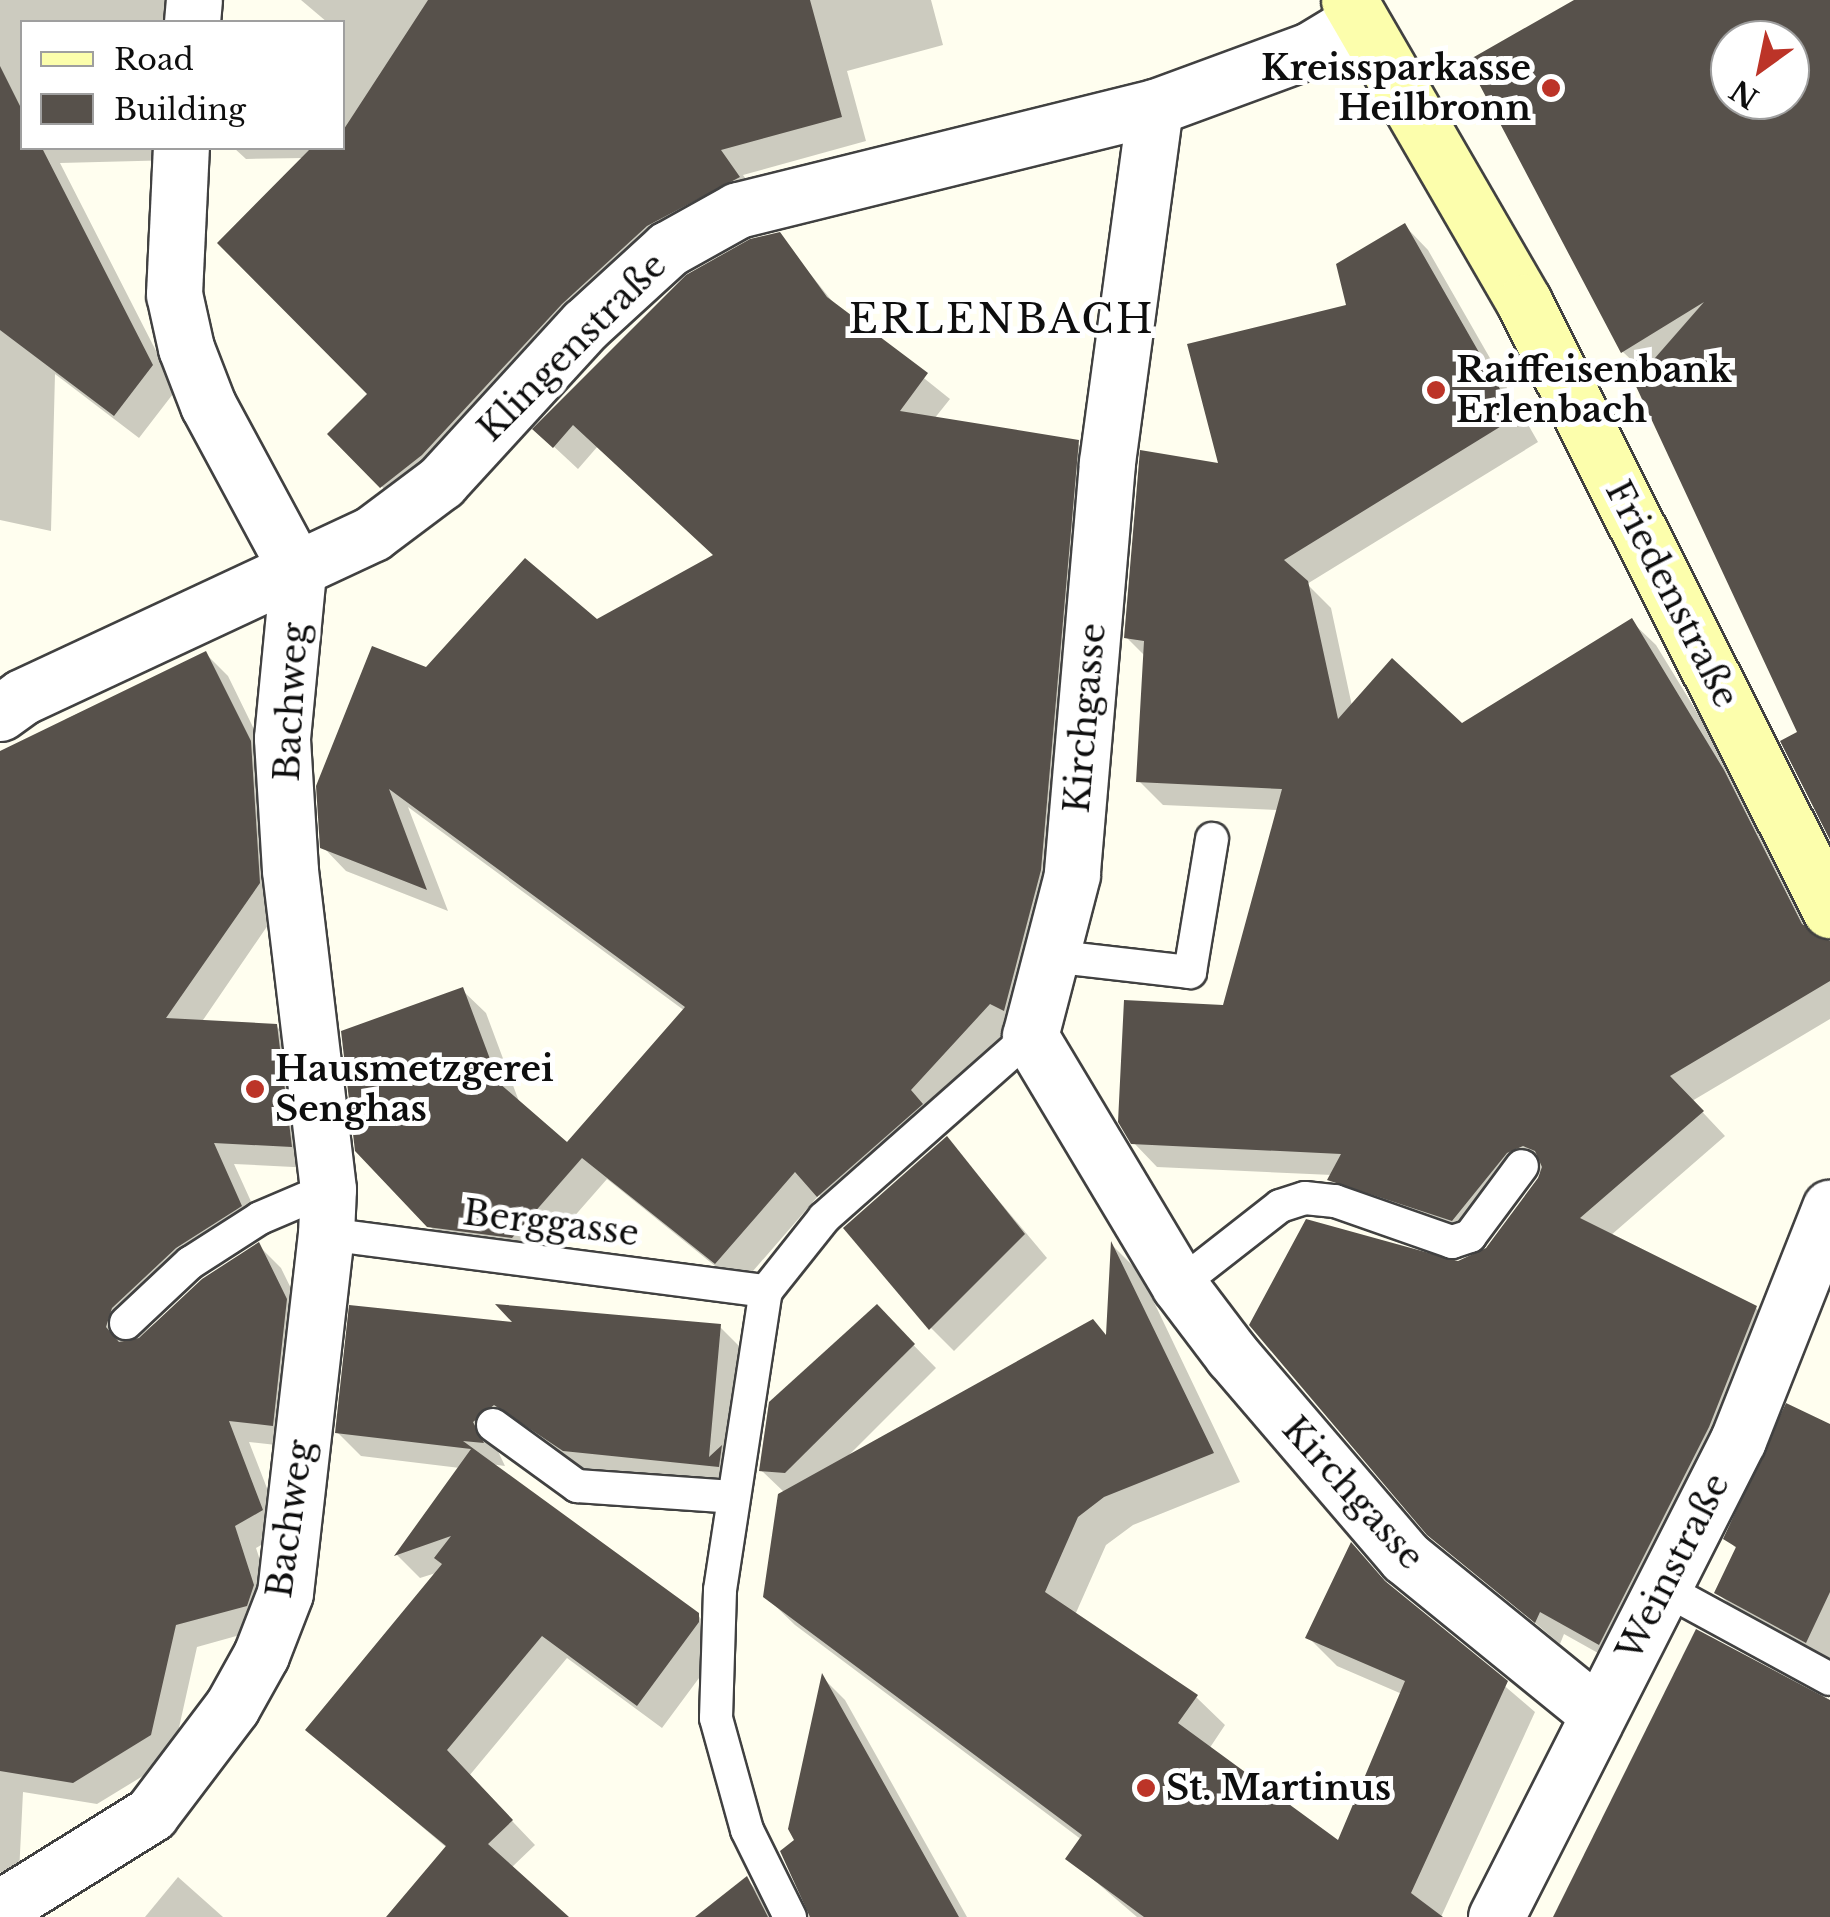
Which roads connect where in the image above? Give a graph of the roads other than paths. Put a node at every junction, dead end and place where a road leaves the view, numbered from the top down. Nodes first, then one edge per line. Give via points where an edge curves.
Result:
1 (1370, 7) edge
2 (1155, 107) junction
3 (181, 150) edge
4 (298, 572) junction
5 (0, 713) edge
6 (1212, 840) dead end
7 (1830, 910) edge
8 (1050, 956) junction
9 (1030, 1036) junction
10 (1522, 1166) dead end
11 (1830, 1208) edge
12 (326, 1211) junction
13 (1179, 1285) junction
14 (766, 1291) junction
15 (126, 1323) dead end
16 (493, 1425) dead end
17 (734, 1497) junction
18 (1661, 1587) junction
19 (1830, 1679) edge
20 (1598, 1714) junction
21 (1, 1913) edge
22 (790, 1917) edge
23 (1496, 1917) edge

1 - 2 street, Klingenstraße via 1310,50
1 - 7 street, Friedenstraße
2 - 4 street, Klingenstraße via 724,218 668,249 585,325 441,482 373,533
2 - 8 street, Kirchgasse via 1107,463 1072,875
3 - 4 street via 174,294 186,348 208,405
4 - 5 street, Klingenstraße
4 - 12 street, Bachweg via 282,738
6 - 8 lane via 1190,972
8 - 9 street, Kirchgasse
9 - 13 street, Kirchgasse
9 - 14 lane via 824,1218
10 - 13 lane via 1470,1236 1452,1242 1335,1201 1305,1198 1280,1206
11 - 18 street, Weinstraße via 1738,1440
12 - 14 lane, Berggasse
12 - 15 lane via 260,1218 190,1263
12 - 21 street, Bachweg via 285,1592 262,1655 232,1707 151,1814
13 - 20 street, Kirchgasse via 1405,1558
14 - 17 lane
16 - 17 lane via 577,1486
17 - 22 lane via 720,1590 716,1718 747,1830
18 - 19 lane
18 - 20 street, Weinstraße
20 - 23 street, Weinstraße

